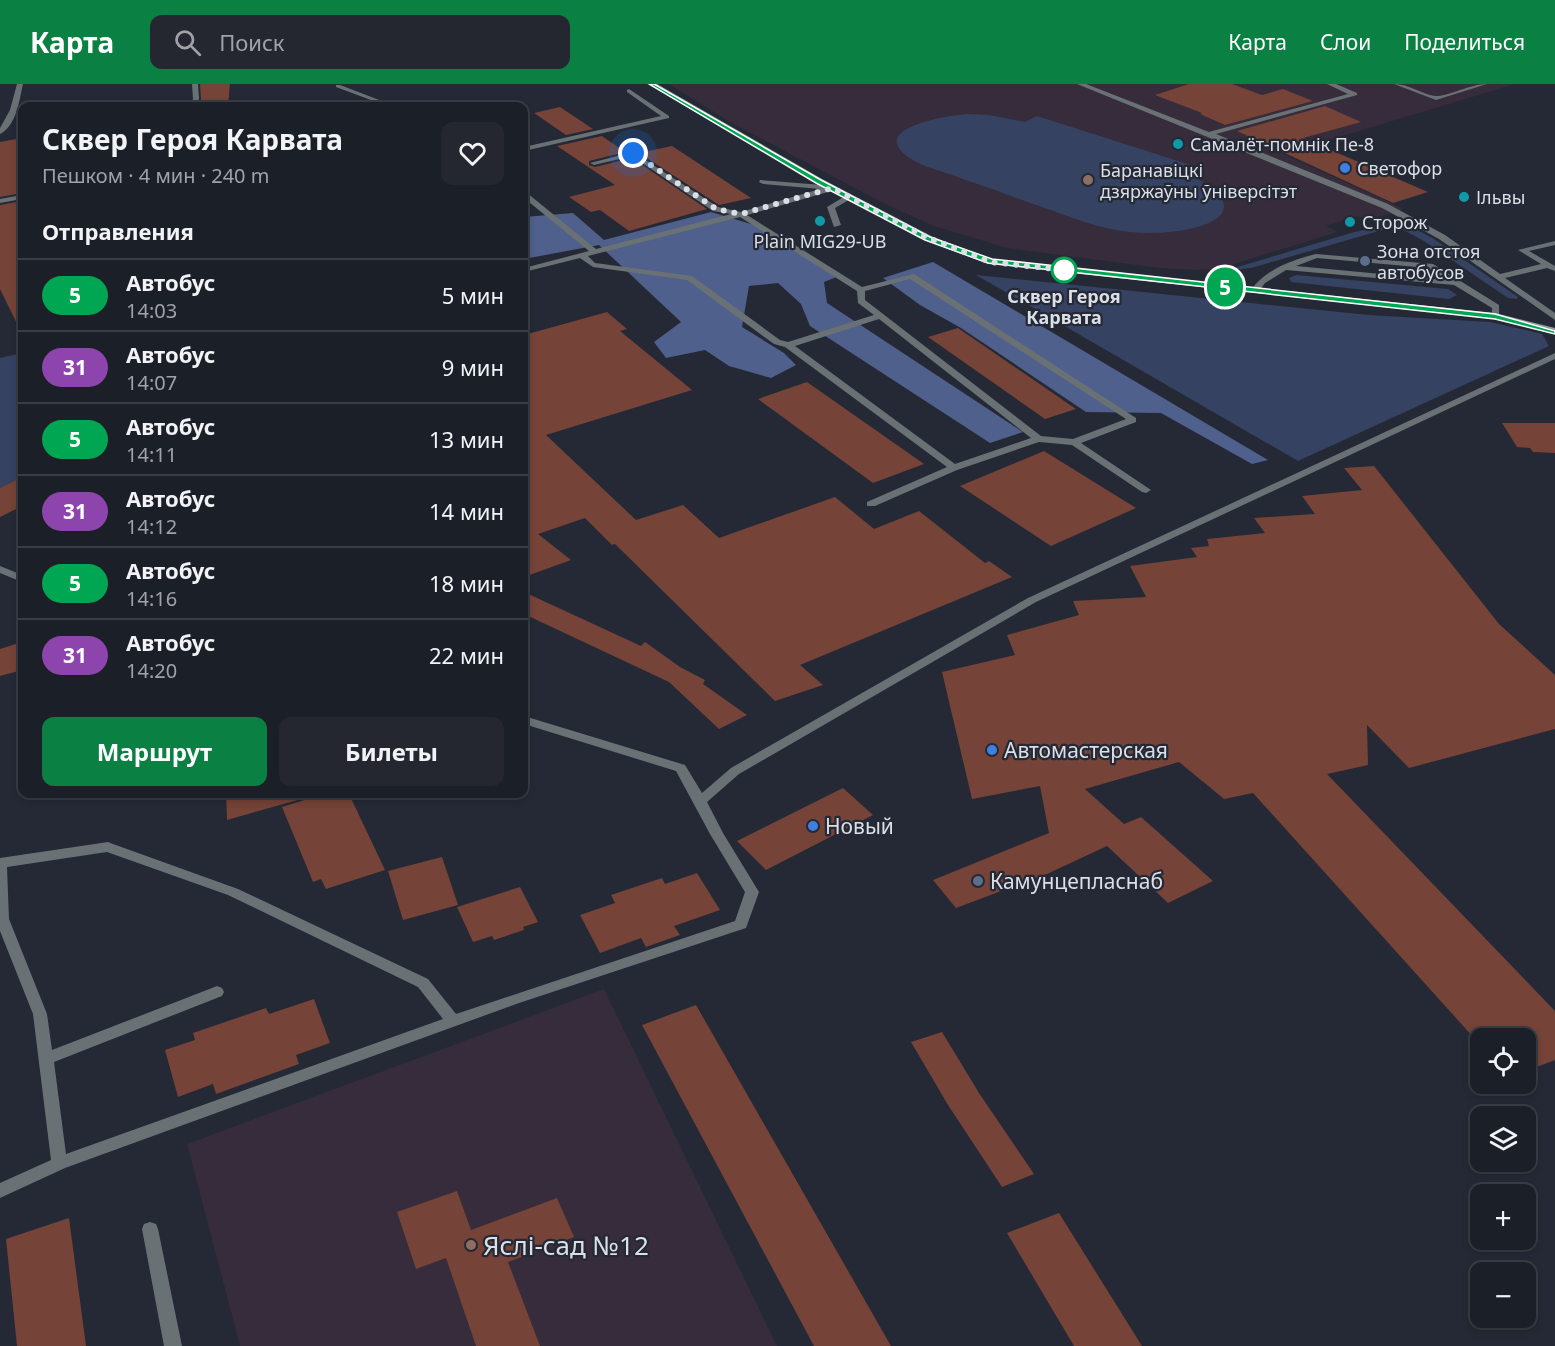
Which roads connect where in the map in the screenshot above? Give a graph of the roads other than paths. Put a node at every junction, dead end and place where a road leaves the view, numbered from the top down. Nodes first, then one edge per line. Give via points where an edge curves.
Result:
1 (20, 84) edge
2 (195, 84) edge
3 (652, 84) edge
4 (1080, 84) edge
5 (1330, 84) edge
6 (1397, 84) edge
7 (1484, 84) edge
8 (338, 86) dead end
9 (629, 91) dead end
10 (194, 102) edge
11 (381, 102) edge
12 (1, 131) edge
13 (1209, 134) junction
14 (528, 148) edge
15 (594, 163) dead end
16 (763, 182) dead end
17 (832, 188) junction
18 (850, 197) junction
19 (18, 198) edge
20 (528, 198) edge
21 (0, 201) edge
22 (741, 214) junction
23 (837, 225) dead end
24 (1555, 243) edge
25 (595, 252) junction
26 (582, 255) junction
27 (1285, 267) junction
28 (1552, 267) edge
29 (528, 269) edge
30 (1499, 277) junction
31 (1456, 283) junction
32 (861, 290) junction
33 (1255, 290) junction
34 (879, 316) junction
35 (1495, 316) junction
36 (1555, 317) edge
37 (1555, 331) edge
38 (788, 345) junction
39 (1555, 356) edge
40 (1038, 439) junction
41 (1074, 442) junction
42 (954, 468) junction
43 (1146, 490) dead end
44 (871, 504) dead end
45 (0, 569) edge
46 (18, 577) edge
47 (528, 721) edge
48 (700, 801) junction
49 (217, 992) dead end
50 (453, 1021) junction
51 (46, 1059) junction
52 (59, 1163) junction
53 (0, 1191) edge
54 (150, 1229) dead end
55 (173, 1346) edge

1 - 12 street
2 - 10 street
3 - 17 main road
4 - 13 street
5 - 13 street via 1355,94
6 - 7 street via 1436,98
8 - 11 street
9 - 14 street via 667,117
13 - 30 street via 1385,206 1442,237
15 - 22 street via 633,153 716,209
16 - 17 street
17 - 18 main road
17 - 22 street
18 - 23 street via 831,207
18 - 33 main road via 928,238 991,262
19 - 21 street
20 - 25 street
22 - 25 street
22 - 32 street
24 - 28 street via 1522,250
25 - 26 street
26 - 29 street
26 - 38 street via 592,265 689,278 777,342
27 - 31 street
27 - 31 street via 1316,256 1430,266
27 - 33 street
28 - 30 street
30 - 36 street
31 - 35 street via 1496,306
32 - 34 street via 861,302
32 - 41 street via 910,276 1133,420
33 - 35 main road
34 - 38 street
34 - 40 street
35 - 37 main road
38 - 42 street
39 - 48 street via 1032,600 735,771
40 - 41 street
40 - 42 street
41 - 43 street
42 - 44 street
45 - 46 street
47 - 48 street via 681,768
48 - 50 street via 752,892 741,924
49 - 51 street
50 - 51 street via 423,983 233,892 108,847 0,863 2,919 40,1014
50 - 52 street
51 - 52 street
52 - 53 street
54 - 55 street

